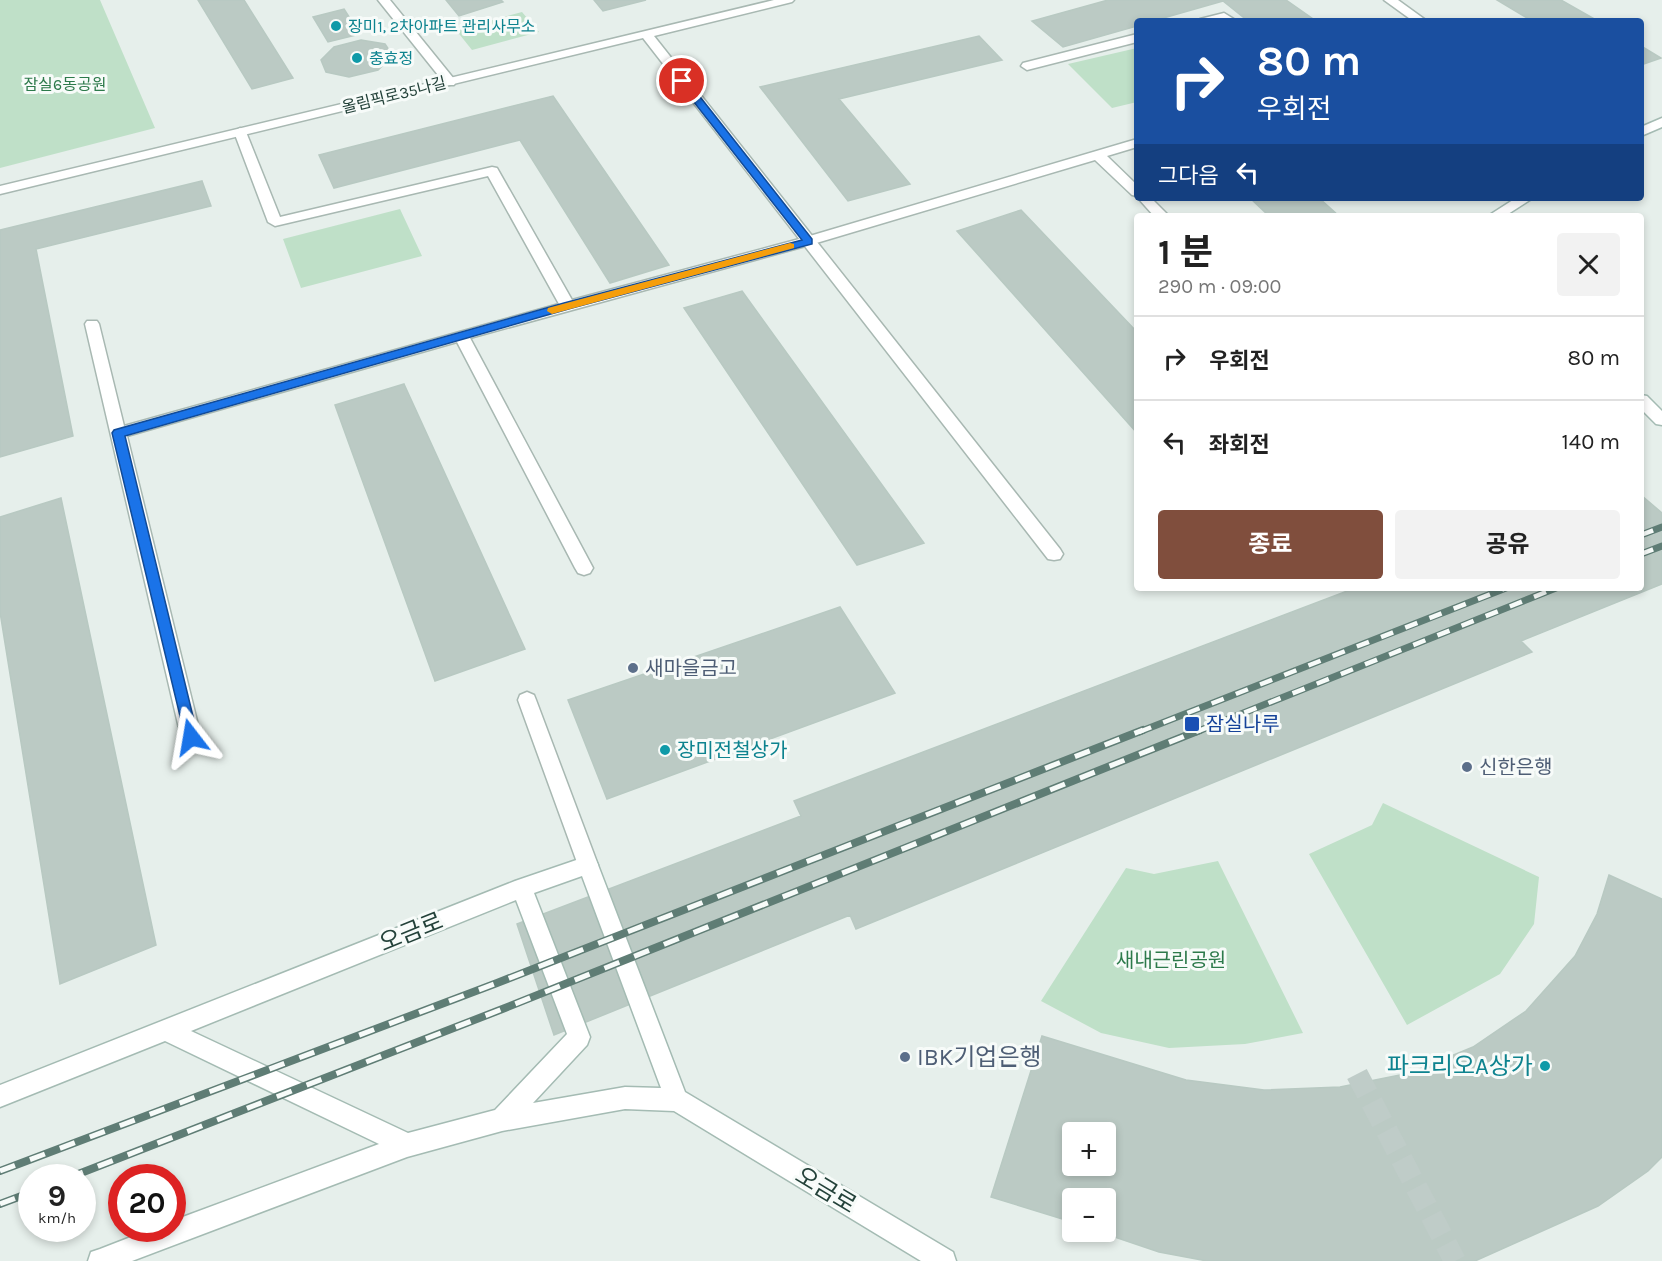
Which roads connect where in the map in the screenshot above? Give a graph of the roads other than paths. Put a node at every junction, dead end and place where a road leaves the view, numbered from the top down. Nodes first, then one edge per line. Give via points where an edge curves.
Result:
1 (384, 0) edge
2 (788, 0) edge
3 (1390, 0) edge
4 (1417, 18) edge
5 (646, 34) junction
6 (1134, 39) edge
7 (1027, 66) dead end
8 (450, 82) junction
9 (1662, 122) edge
10 (1644, 131) edge
11 (240, 132) junction
12 (1134, 144) edge
13 (1098, 155) junction
14 (1134, 189) edge
15 (0, 190) edge
16 (1146, 201) edge
17 (1521, 201) edge
18 (1159, 213) edge
19 (1500, 213) edge
20 (808, 241) junction
21 (568, 306) junction
22 (92, 324) dead end
23 (462, 337) junction
24 (1644, 403) edge
25 (1662, 420) edge
26 (118, 433) junction
27 (1054, 554) dead end
28 (584, 568) dead end
29 (527, 700) dead end
30 (191, 737) dead end
31 (588, 865) junction
32 (522, 888) junction
33 (164, 1029) junction
34 (0, 1095) edge
35 (677, 1100) junction
36 (502, 1120) junction
37 (406, 1145) junction
38 (100, 1261) edge
39 (944, 1261) edge

1 - 8 street
2 - 5 street, 올림픽로35나길
3 - 4 street
5 - 8 street, 올림픽로35나길
5 - 20 street
6 - 7 street
8 - 11 street, 올림픽로35나길
9 - 10 street
11 - 15 street, 올림픽로35나길
11 - 21 street via 275,222 492,171
12 - 13 street
13 - 14 street
13 - 20 street
16 - 18 street
17 - 19 street
20 - 21 street
20 - 27 street
21 - 23 street
22 - 26 street
23 - 26 street
23 - 28 street
24 - 25 street
26 - 30 street
29 - 31 street
31 - 32 street, 오금로
31 - 35 street
32 - 33 street, 오금로
32 - 36 street via 579,1036
33 - 34 street, 오금로
33 - 37 street
35 - 36 street, 오금로 via 625,1098
35 - 39 street, 오금로
36 - 37 street, 오금로
37 - 38 street, 오금로

